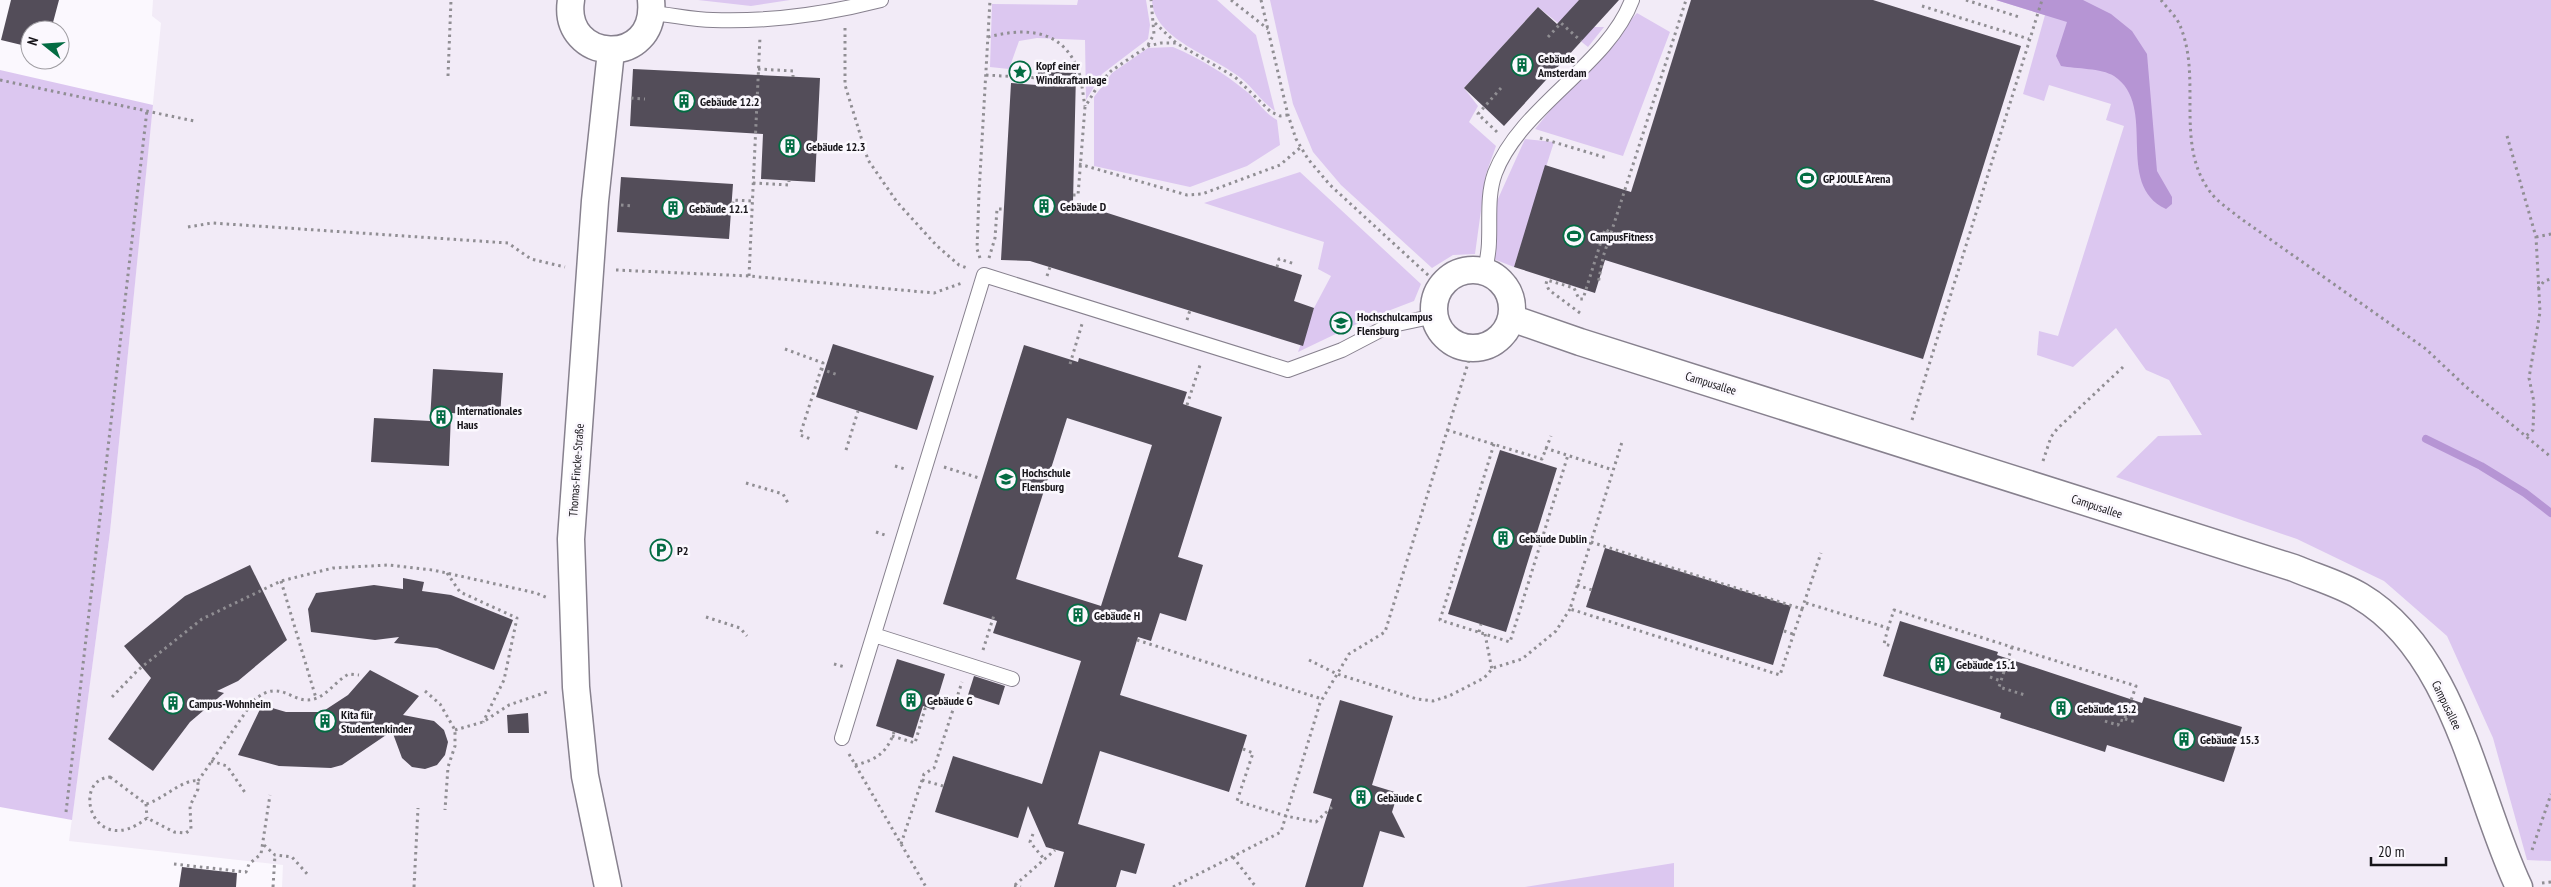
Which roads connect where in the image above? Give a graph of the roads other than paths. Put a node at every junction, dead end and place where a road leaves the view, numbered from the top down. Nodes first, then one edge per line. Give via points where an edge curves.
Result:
1 (571, 0) edge
2 (881, 0) edge
3 (1632, 0) edge
4 (652, 6) edge
5 (611, 51) junction
6 (1485, 272) junction
7 (1435, 316) junction
8 (1511, 318) junction
9 (874, 635) junction
10 (1012, 678) dead end
11 (842, 738) road end
12 (2518, 886) edge
13 (608, 887) edge

1 - 5 street via 572,22 580,36 593,46
2 - 4 lane via 845,9 760,20 712,20
3 - 6 lane via 1611,37 1511,144 1495,174 1490,192
4 - 5 street via 647,29 639,40
5 - 13 street, Thomas-Fincke-Straße via 590,268 571,539 576,687 585,776
6 - 7 street via 1460,272 1449,278 1435,301
6 - 8 street via 1500,280 1508,290
7 - 8 street via 1440,328 1452,341 1473,347 1498,339
7 - 9 lane via 1388,326 1342,350 1288,370 984,275
8 - 12 street, Campusallee via 2294,568 2360,596 2387,616 2413,643 2442,693 2470,754
9 - 10 lane
9 - 11 lane

